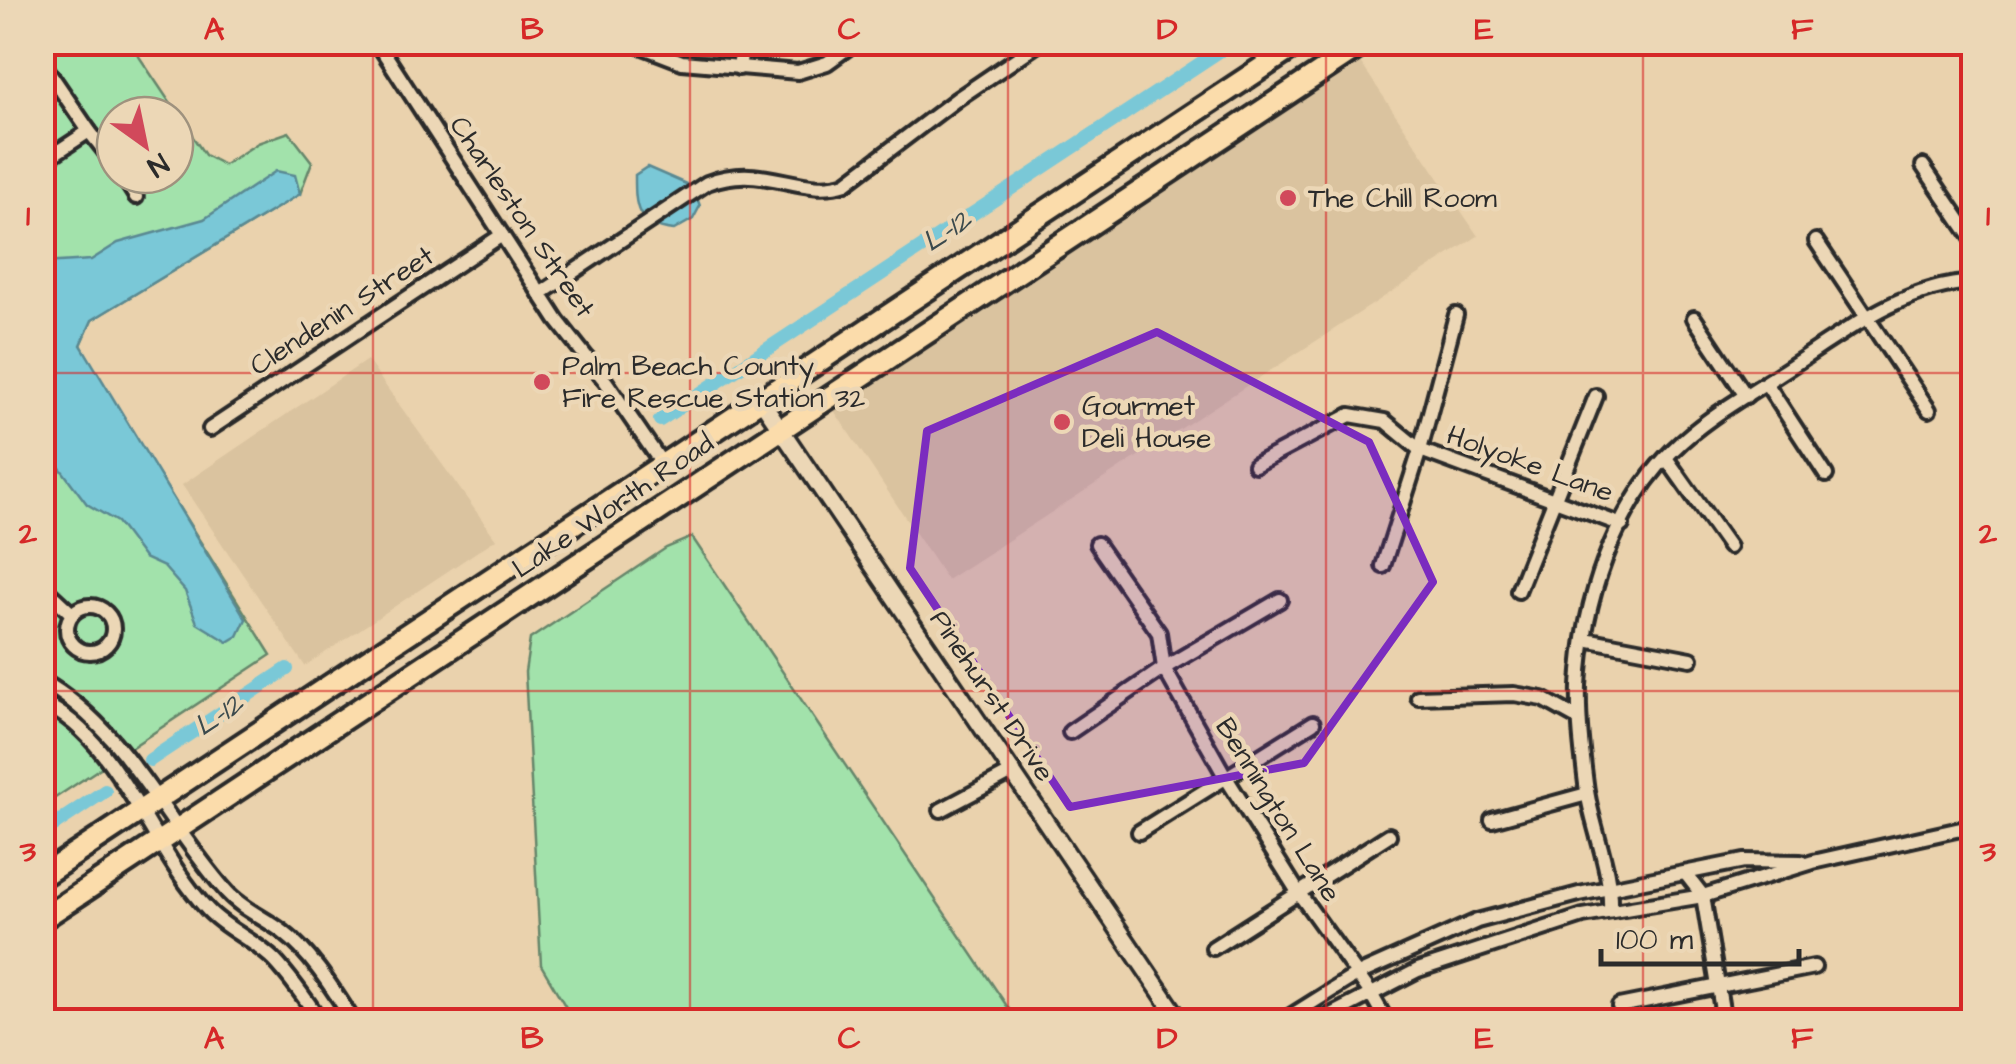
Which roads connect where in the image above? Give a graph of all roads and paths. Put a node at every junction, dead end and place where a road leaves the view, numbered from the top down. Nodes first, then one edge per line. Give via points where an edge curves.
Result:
1 (377, 42) edge
2 (630, 42) edge
3 (743, 42) edge
4 (856, 42) edge
5 (1041, 42) edge
6 (1300, 42) edge
7 (1366, 42) edge
8 (42, 62) edge
9 (739, 68) junction
10 (89, 130) junction
11 (95, 138) edge
12 (42, 162) edge
13 (1922, 166) dead end
14 (1043, 213) junction
15 (502, 235) junction
16 (1974, 240) edge
17 (1816, 241) dead end
18 (1011, 275) junction
19 (1974, 282) edge
20 (540, 294) junction
21 (1456, 315) dead end
22 (1694, 318) dead end
23 (1868, 318) junction
24 (1766, 383) junction
25 (1596, 396) dead end
26 (1746, 396) junction
27 (760, 400) junction
28 (1928, 410) dead end
29 (780, 428) junction
30 (210, 429) dead end
31 (1420, 450) junction
32 (1666, 458) junction
33 (1255, 465) dead end
34 (663, 466) junction
35 (1826, 475) dead end
36 (1552, 502) junction
37 (1622, 524) junction
38 (1098, 544) dead end
39 (1729, 548) dead end
40 (1383, 566) dead end
41 (42, 586) edge
42 (1518, 592) dead end
43 (1280, 600) dead end
44 (72, 614) dead end
45 (1585, 639) junction
46 (1690, 658) dead end
47 (1164, 668) junction
48 (42, 681) edge
49 (1418, 697) dead end
50 (42, 703) edge
51 (79, 706) junction
52 (1579, 718) junction
53 (69, 721) junction
54 (1313, 723) dead end
55 (1070, 732) dead end
56 (1014, 772) junction
57 (1225, 776) junction
58 (1587, 794) junction
59 (149, 804) junction
60 (941, 810) dead end
61 (1492, 820) dead end
62 (1974, 826) edge
63 (1138, 832) dead end
64 (168, 835) junction
65 (1389, 836) dead end
66 (1813, 862) junction
67 (1686, 874) junction
68 (42, 876) edge
69 (1611, 888) junction
70 (1298, 892) junction
71 (1703, 896) junction
72 (1610, 911) junction
73 (42, 919) edge
74 (1213, 948) dead end
75 (1814, 967) dead end
76 (1356, 974) junction
77 (1718, 984) junction
78 (1370, 992) junction
79 (1619, 1006) dead end
80 (321, 1022) edge
81 (354, 1022) edge
82 (1181, 1022) edge
83 (1281, 1022) edge
84 (1317, 1022) edge
85 (1386, 1022) edge
86 (1724, 1022) edge

1 - 15 street, Charleston Street
2 - 9 street via 682,62
3 - 9 street
4 - 9 street via 827,63 798,72
5 - 20 street via 846,183 814,186 753,174 707,183
6 - 14 main road, Lake Worth Road
7 - 18 main road, Lake Worth Road
8 - 10 street
10 - 11 street
10 - 12 street
13 - 16 street
14 - 18 main road via 1016,247
14 - 27 main road, Lake Worth Road
15 - 20 street, Charleston Street
15 - 30 street, Clendenin Street
17 - 23 street
18 - 29 main road, Lake Worth Road
19 - 23 street via 1917,292
20 - 34 street, Charleston Street
21 - 31 street
22 - 26 street
23 - 24 street
23 - 28 street
24 - 26 street
24 - 35 street
25 - 36 street
26 - 32 street
27 - 29 street, Pinehurst Drive
27 - 34 main road, Lake Worth Road
29 - 56 street, Pinehurst Drive
29 - 64 main road, Lake Worth Road
31 - 33 street, Holyoke Lane via 1385,421 1350,416
31 - 36 street, Holyoke Lane
31 - 40 street
32 - 37 street
32 - 39 street
34 - 59 main road, Lake Worth Road
36 - 37 street, Holyoke Lane
36 - 42 street
37 - 45 street
38 - 47 street, Bennington Lane via 1160,633
41 - 44 street
43 - 47 street
45 - 46 street
45 - 52 street
47 - 55 street
47 - 57 street, Bennington Lane
48 - 51 street
49 - 52 street via 1514,694 1543,699
50 - 53 street
51 - 53 street
51 - 59 street via 110,736
52 - 58 street
53 - 59 street
54 - 57 street
56 - 60 street
56 - 82 street, Pinehurst Drive
57 - 63 street
57 - 70 street, Bennington Lane
58 - 61 street
58 - 69 street
59 - 64 street
59 - 64 street
59 - 68 main road, Lake Worth Road
62 - 66 street
64 - 73 main road, Lake Worth Road
64 - 80 street via 170,860 209,911 274,959
64 - 81 street via 231,897 286,934
65 - 70 street
66 - 67 street via 1744,861
66 - 71 street
67 - 69 street
67 - 71 street
69 - 72 street
69 - 76 street via 1477,921
70 - 74 street
70 - 76 street, Bennington Lane
71 - 72 street
71 - 77 street
72 - 78 street via 1496,942
75 - 77 street
76 - 78 street, Bennington Lane
76 - 83 street
77 - 79 street
77 - 86 street
78 - 84 street
78 - 85 street, Bennington Lane

